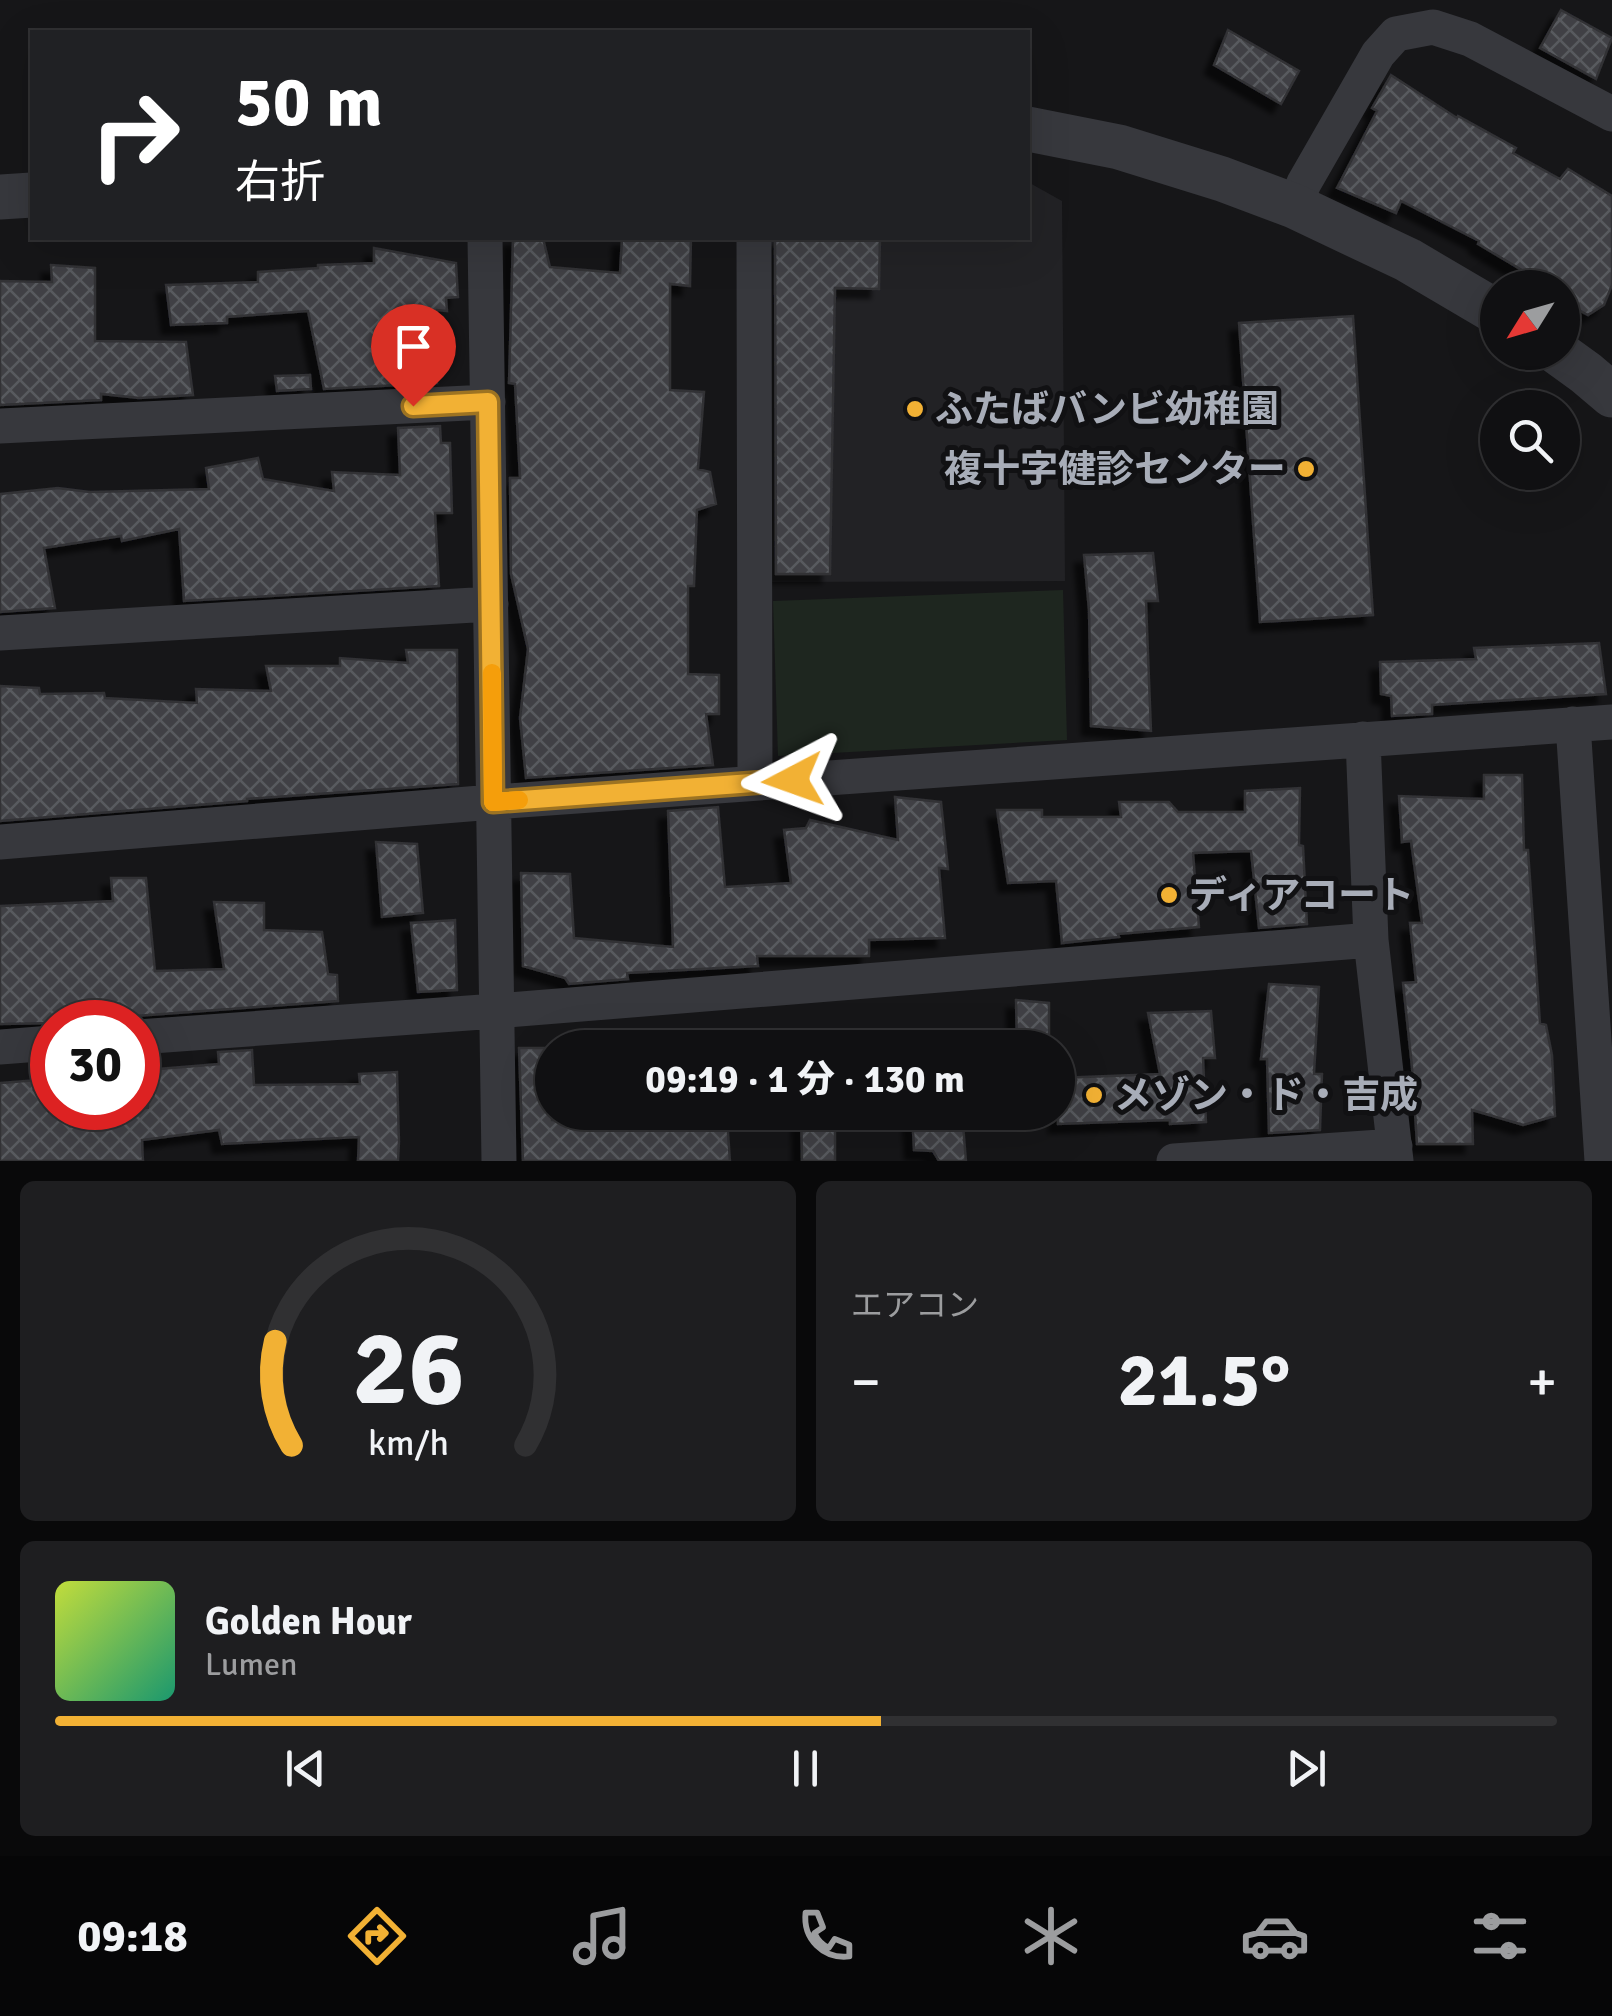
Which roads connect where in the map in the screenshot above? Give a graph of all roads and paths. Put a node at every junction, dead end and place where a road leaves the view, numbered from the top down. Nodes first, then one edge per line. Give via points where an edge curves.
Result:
1 (1612, 114) edge
2 (1030, 128) edge
3 (30, 194) edge
4 (0, 196) edge
5 (1294, 206) junction
6 (485, 240) edge
7 (754, 240) edge
8 (1480, 302) edge
9 (1580, 368) edge
10 (1612, 395) edge
11 (488, 402) junction
12 (0, 426) edge
13 (490, 604) junction
14 (0, 633) edge
15 (1612, 722) edge
16 (1573, 724) junction
17 (1363, 740) junction
18 (755, 783) junction
19 (493, 802) junction
20 (0, 842) edge
21 (1371, 940) junction
22 (496, 1011) junction
23 (160, 1035) edge
24 (30, 1045) edge
25 (0, 1047) edge
26 (1395, 1153) edge
27 (499, 1161) edge
28 (1174, 1161) edge
29 (1602, 1161) edge

1 - 5 street via 1470,39 1432,27 1396,34 1378,54
2 - 5 street via 1119,147
3 - 4 street
5 - 8 street
6 - 11 street
7 - 18 street
9 - 10 street
11 - 12 street
11 - 13 street
13 - 14 street
13 - 19 street
15 - 16 street
16 - 17 street
16 - 29 street
17 - 18 street
17 - 21 street
18 - 19 street
19 - 20 street
19 - 22 street
21 - 22 street
21 - 26 street
22 - 23 street
22 - 27 street
24 - 25 street
26 - 28 street

